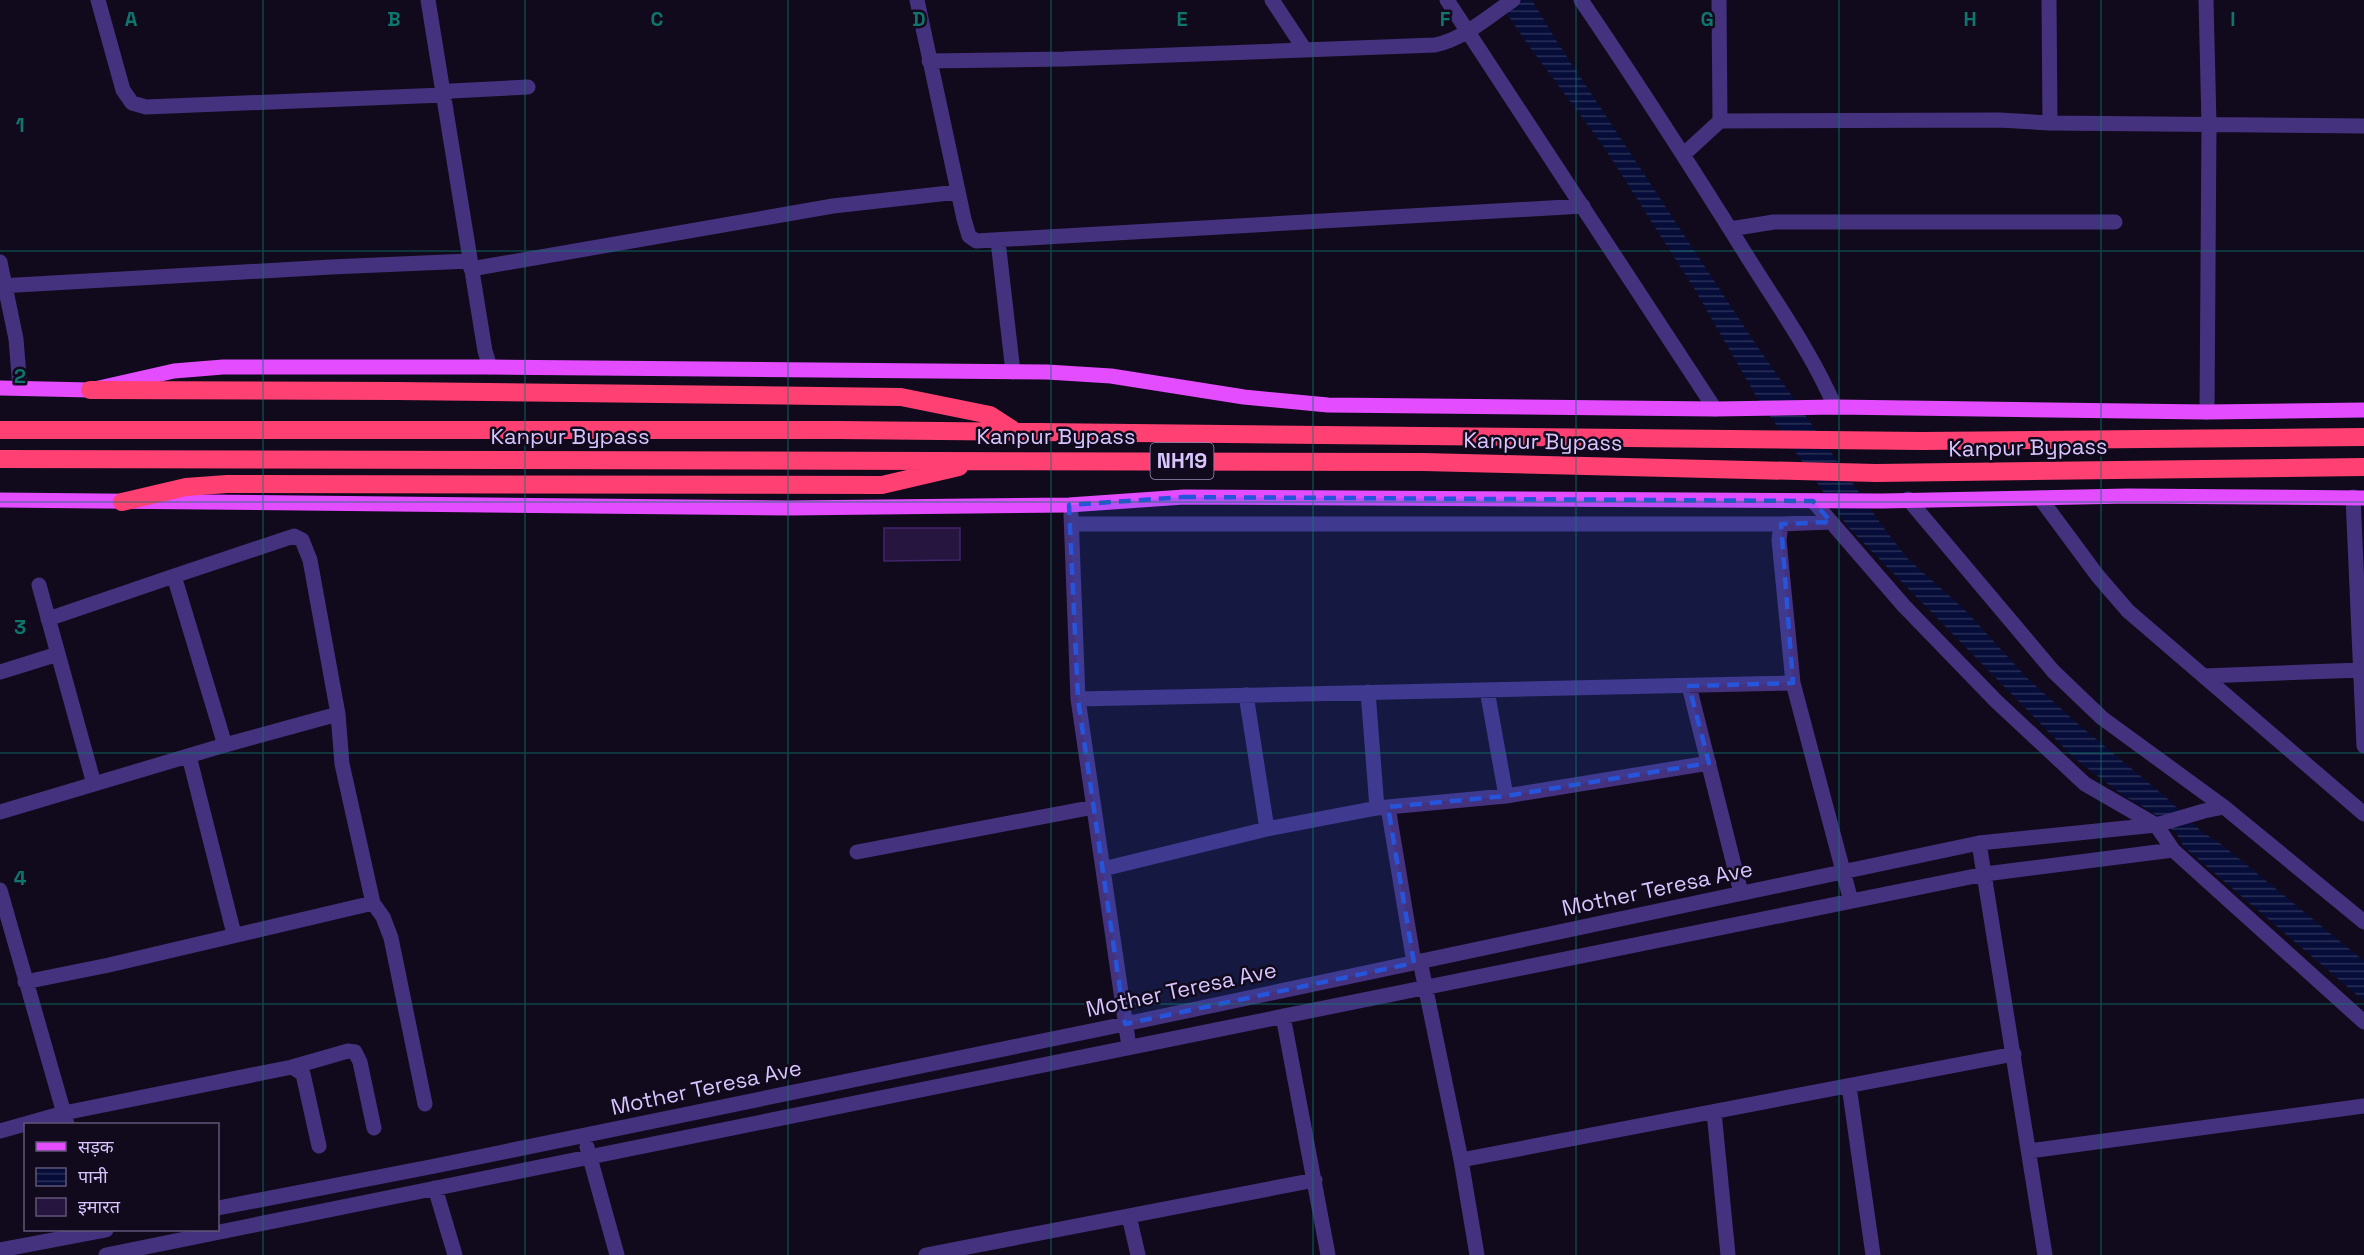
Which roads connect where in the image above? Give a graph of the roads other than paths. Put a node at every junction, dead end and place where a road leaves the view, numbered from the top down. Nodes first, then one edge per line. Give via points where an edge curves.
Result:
1 (98, 0) edge
2 (428, 0) edge
3 (917, 0) edge
4 (1272, 0) edge
5 (1447, 0) edge
6 (1513, 0) edge
7 (1581, 0) edge
8 (1719, 0) edge
9 (2049, 0) edge
10 (2206, 0) edge
11 (1468, 31) junction
12 (1305, 50) junction
13 (929, 61) junction
14 (528, 87) dead end
15 (443, 95) junction
16 (1720, 121) junction
17 (2050, 123) junction
18 (2209, 124) junction
19 (2364, 126) edge
20 (1683, 155) junction
21 (958, 192) junction
22 (1583, 206) junction
23 (2115, 222) dead end
24 (1730, 230) junction
25 (998, 242) junction
26 (0, 262) edge
27 (471, 265) junction
28 (2, 286) edge
29 (490, 366) junction
30 (1013, 372) junction
31 (0, 388) edge
32 (20, 388) junction
33 (90, 390) junction
34 (1835, 407) junction
35 (1715, 409) junction
36 (2364, 410) edge
37 (2207, 412) junction
38 (0, 430) edge
39 (1016, 432) junction
40 (2364, 437) edge
41 (0, 459) edge
42 (987, 460) junction
43 (2364, 467) edge
44 (2040, 498) junction
45 (2359, 498) edge
46 (1908, 499) junction
47 (0, 500) edge
48 (1818, 500) junction
49 (122, 502) junction
50 (1069, 504) junction
51 (1831, 522) junction
52 (1072, 524) junction
53 (1781, 524) junction
54 (174, 576) junction
55 (39, 585) dead end
56 (48, 619) junction
57 (58, 654) junction
58 (2361, 670) junction
59 (0, 672) edge
60 (2204, 676) junction
61 (1793, 683) junction
62 (1689, 686) junction
63 (1487, 690) junction
64 (1368, 692) junction
65 (1246, 695) junction
66 (1078, 699) junction
67 (338, 714) junction
68 (225, 745) junction
69 (2364, 746) edge
70 (189, 756) junction
71 (1709, 763) junction
72 (94, 784) junction
73 (1506, 796) junction
74 (1094, 807) junction
75 (2224, 807) junction
76 (1382, 808) junction
77 (0, 812) edge
78 (2364, 814) edge
79 (2159, 823) junction
80 (1267, 829) junction
81 (1979, 843) junction
82 (2173, 850) junction
83 (857, 852) dead end
84 (1103, 869) junction
85 (1843, 871) junction
86 (1984, 874) junction
87 (0, 890) edge
88 (1741, 893) junction
89 (1851, 901) junction
90 (373, 903) junction
91 (2364, 922) edge
92 (234, 934) junction
93 (1417, 962) junction
94 (25, 981) junction
95 (1426, 987) junction
96 (1283, 1016) junction
97 (2364, 1022) edge
98 (1125, 1024) junction
99 (1129, 1047) junction
100 (2014, 1054) junction
101 (292, 1067) junction
102 (1849, 1086) junction
103 (425, 1104) dead end
104 (2364, 1106) edge
105 (1714, 1112) junction
106 (66, 1119) edge
107 (44, 1123) edge
108 (24, 1127) edge
109 (374, 1128) dead end
110 (0, 1131) edge
111 (584, 1135) junction
112 (319, 1146) dead end
113 (2029, 1151) junction
114 (590, 1157) junction
115 (1461, 1160) junction
116 (1315, 1180) junction
117 (435, 1188) junction
118 (219, 1208) edge
119 (1129, 1216) junction
120 (95, 1231) edge
121 (100, 1231) edge
122 (168, 1249) edge
123 (992, 1249) edge
124 (0, 1250) edge
125 (105, 1255) edge
126 (455, 1255) edge
127 (617, 1255) edge
128 (926, 1255) edge
129 (1138, 1255) edge
130 (1328, 1255) edge
131 (1477, 1255) edge
132 (1728, 1255) edge
133 (1873, 1255) edge
134 (2045, 1255) edge

1 - 15 street via 123,90 132,103 146,108
2 - 15 street
3 - 13 street
4 - 12 street
5 - 11 street
6 - 11 street
7 - 20 street
8 - 16 street
9 - 17 street
10 - 18 street
11 - 12 street via 1447,43 1434,45
11 - 22 street
12 - 13 street
13 - 21 street
14 - 15 street via 451,91
15 - 27 street
16 - 17 street
16 - 20 street
17 - 18 street
18 - 19 street
18 - 37 street
20 - 24 street
21 - 25 street via 969,237 976,242
21 - 27 street via 833,206
22 - 25 street
22 - 35 street
23 - 24 street via 1774,222
24 - 34 street
25 - 30 street
26 - 28 street
27 - 28 street via 331,267
27 - 29 street
28 - 32 street via 16,339
29 - 30 main road
29 - 33 main road via 223,367 174,371
30 - 35 main road via 1111,376 1244,397 1328,405
31 - 32 main road
32 - 33 main road
33 - 39 highway via 901,397 990,415
34 - 35 main road
34 - 37 main road
36 - 37 main road
38 - 39 highway, Kanpur Bypass / NH19
39 - 40 highway, Kanpur Bypass / NH19 via 1922,441
41 - 42 highway, Kanpur Bypass / NH19
42 - 43 highway, Kanpur Bypass / NH19 via 1423,462 1876,473
42 - 49 highway via 882,485 227,484 186,487
44 - 45 main road
44 - 46 main road
44 - 60 street via 2128,611
45 - 58 street
46 - 48 main road
46 - 75 street via 2053,671 2102,718
47 - 49 main road
48 - 50 main road via 1184,497
48 - 51 street
49 - 50 main road via 777,508
50 - 52 street
51 - 53 street
51 - 79 street via 1904,606 2077,777
52 - 53 street
52 - 66 street
53 - 61 street via 1779,540
54 - 56 street
54 - 67 street via 294,536 302,540
54 - 68 street
55 - 56 street
56 - 57 street
57 - 59 street
57 - 72 street
58 - 60 street
58 - 69 street
60 - 78 street
61 - 62 street
61 - 85 street
62 - 63 street
62 - 71 street
63 - 64 street
63 - 73 street
64 - 65 street
64 - 76 street
65 - 66 street
65 - 80 street
66 - 74 street
67 - 68 street
67 - 90 street via 342,764
68 - 70 street
70 - 72 street
70 - 92 street
71 - 73 street
71 - 88 street
72 - 77 street
73 - 76 street
74 - 83 street
74 - 84 street
75 - 79 street, Mother Teresa Ave
75 - 91 street
76 - 80 street
76 - 93 street
79 - 81 street, Mother Teresa Ave
79 - 82 street
80 - 84 street
81 - 85 street, Mother Teresa Ave
81 - 86 street
82 - 86 street
82 - 97 street
84 - 98 street
85 - 88 street, Mother Teresa Ave
85 - 89 street
86 - 89 street
86 - 100 street
87 - 94 street
88 - 93 street, Mother Teresa Ave
89 - 95 street
90 - 92 street
90 - 103 street via 391,938
92 - 94 street
93 - 95 street
93 - 98 street, Mother Teresa Ave
94 - 106 street
95 - 96 street
95 - 115 street
96 - 99 street
96 - 116 street
98 - 99 street
98 - 111 street, Mother Teresa Ave
99 - 114 street
100 - 102 street
100 - 113 street
101 - 106 street
101 - 109 street via 355,1052
101 - 112 street via 303,1074
102 - 105 street
102 - 133 street
104 - 113 street
105 - 115 street
105 - 132 street
106 - 107 street
108 - 110 street
111 - 114 street
111 - 118 street, Mother Teresa Ave
113 - 134 street
114 - 117 street
114 - 127 street
115 - 131 street
116 - 119 street
116 - 130 street
117 - 122 street
117 - 126 street
119 - 123 street
119 - 129 street
120 - 124 street
121 - 125 street
122 - 125 street
123 - 128 street

